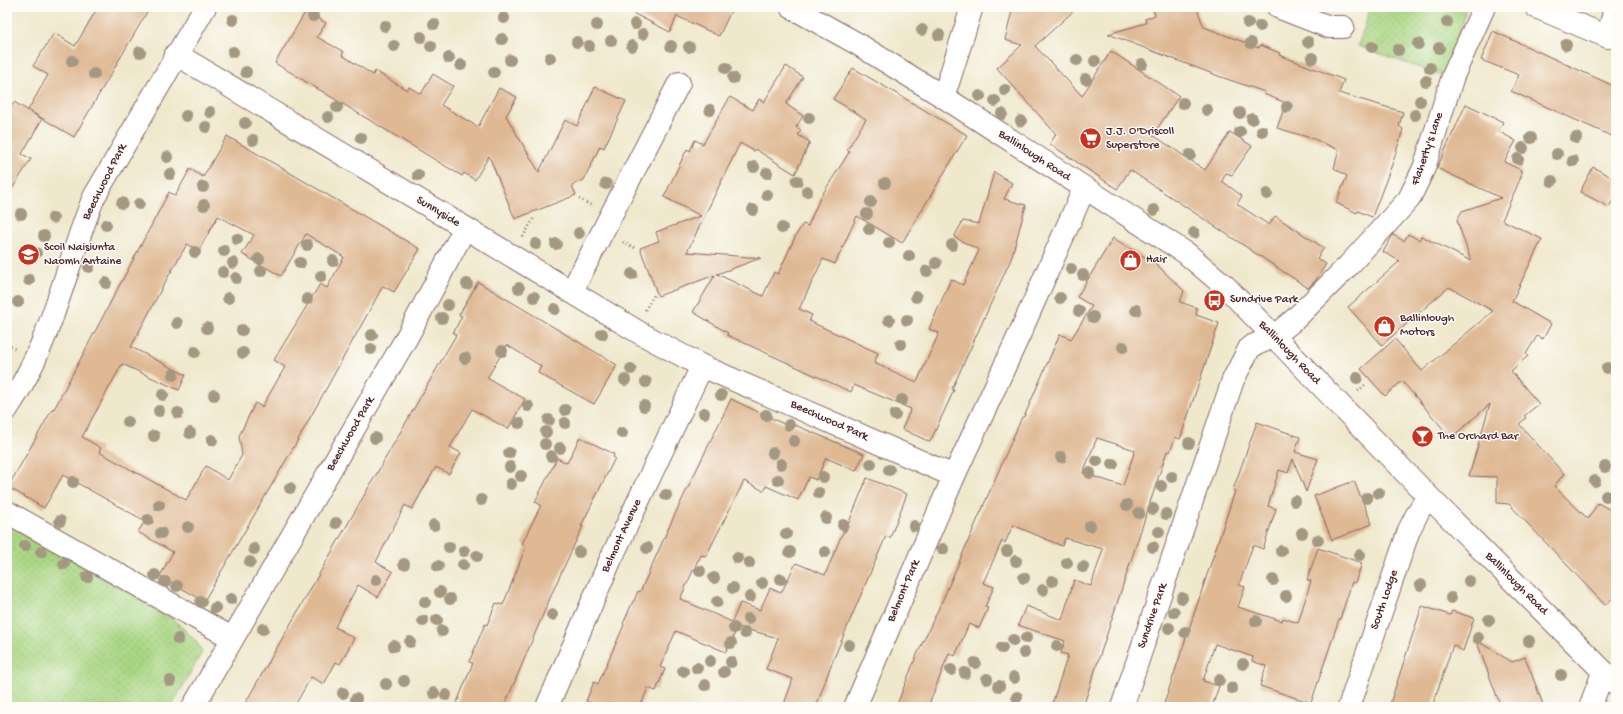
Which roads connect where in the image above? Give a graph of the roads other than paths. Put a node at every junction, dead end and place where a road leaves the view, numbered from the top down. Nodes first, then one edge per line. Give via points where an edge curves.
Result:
1 (205, 7) edge
2 (791, 7) edge
3 (972, 7) edge
4 (1278, 7) edge
5 (1484, 7) edge
6 (1536, 7) edge
7 (1615, 7) edge
8 (1343, 27) dead end
9 (1612, 39) edge
10 (176, 54) junction
11 (679, 83) dead end
12 (942, 96) junction
13 (1084, 189) junction
14 (465, 228) junction
15 (572, 291) junction
16 (1273, 337) junction
17 (702, 366) junction
18 (7, 409) edge
19 (954, 476) junction
20 (1428, 496) junction
21 (7, 512) edge
22 (232, 638) junction
23 (1610, 679) edge
24 (193, 707) edge
25 (547, 707) edge
26 (855, 707) edge
27 (1122, 707) edge
28 (1349, 707) edge
29 (1590, 707) edge

1 - 10 street, Beechwood Park
2 - 12 street, Ballinlough Road
3 - 12 street
4 - 8 street via 1330,27
5 - 16 street, Flaherty's Lane via 1451,81 1424,168 1410,199 1320,294
6 - 9 street
7 - 9 street
10 - 14 street, Sunnyside
10 - 18 street, Beechwood Park via 94,197 36,360
11 - 15 street
12 - 13 street, Ballinlough Road
13 - 16 street, Ballinlough Road via 1186,253 1226,287
13 - 19 street, Belmont Park
14 - 15 street, Sunnyside
14 - 22 street, Beechwood Park via 407,337
15 - 17 street, Sunnyside via 640,333
16 - 20 street, Ballinlough Road
16 - 27 street, Sundrive Park via 1250,347 1233,380
17 - 19 street, Beechwood Park
17 - 25 street, Belmont Avenue via 608,566
19 - 26 street, Belmont Park
20 - 23 street, Ballinlough Road
20 - 28 street, South Lodge via 1409,530
21 - 22 street
22 - 24 street, Beechwood Park
23 - 29 street

